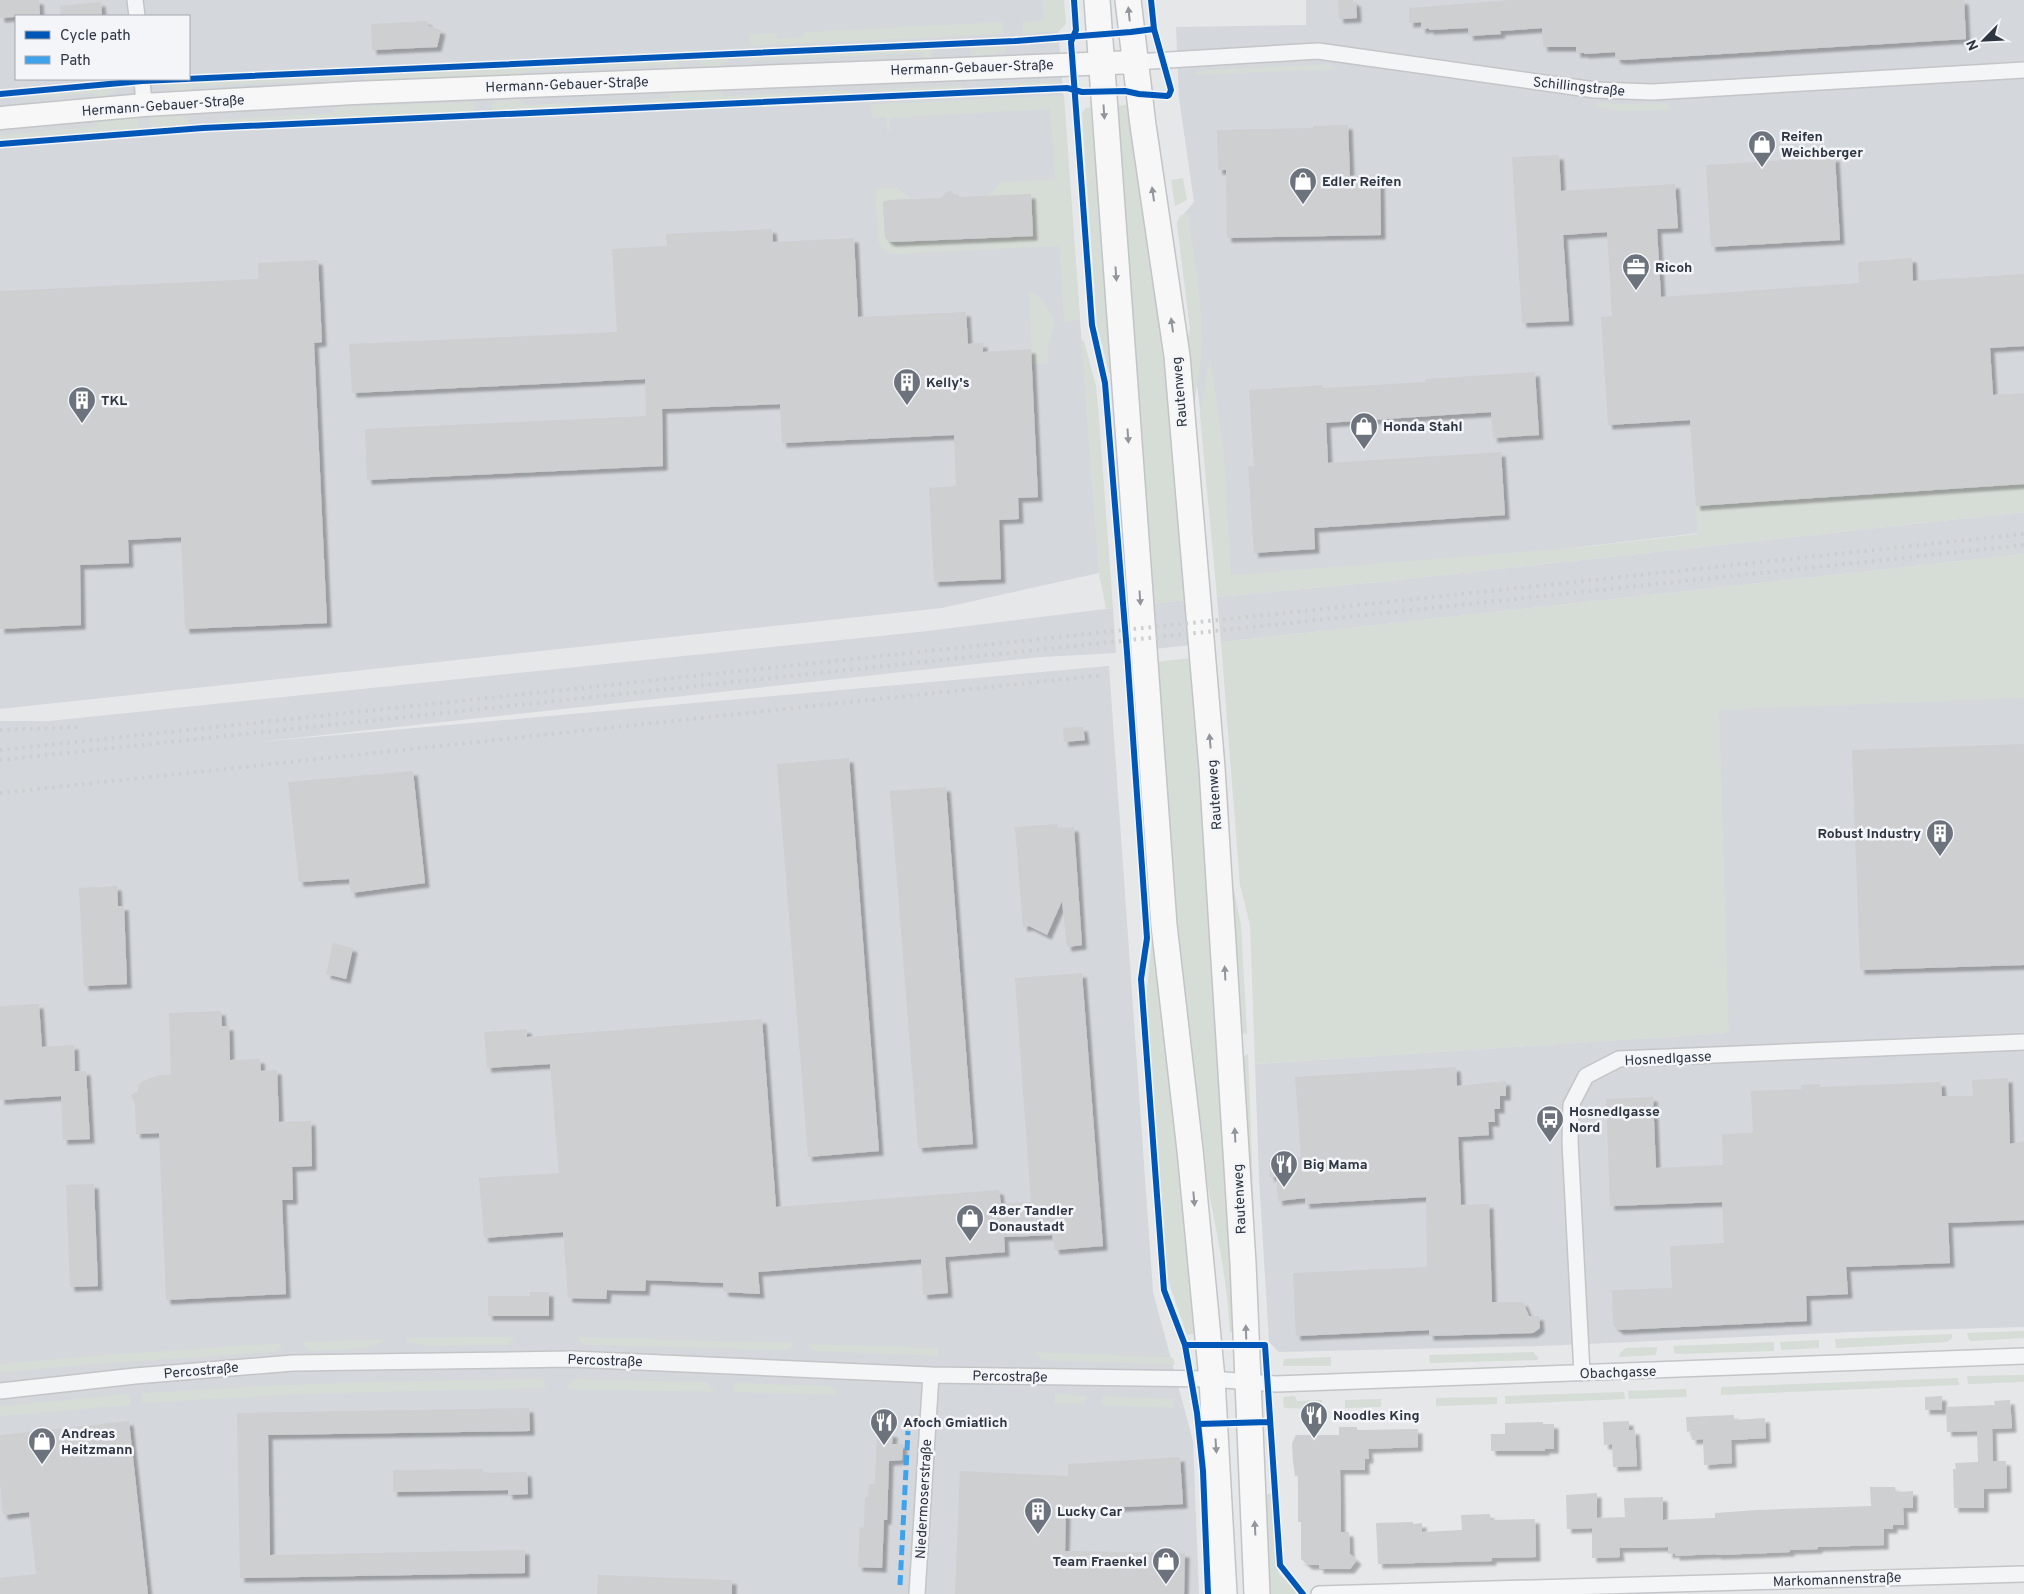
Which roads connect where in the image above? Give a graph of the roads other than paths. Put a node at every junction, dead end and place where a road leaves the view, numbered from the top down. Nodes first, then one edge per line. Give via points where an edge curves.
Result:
1 (135, 0) edge
2 (1097, 0) edge
3 (1128, 0) edge
4 (137, 15) edge
5 (1135, 62) junction
6 (1101, 63) junction
7 (2024, 70) edge
8 (142, 80) edge
9 (144, 105) junction
10 (0, 118) edge
11 (2024, 1042) edge
12 (2024, 1356) edge
13 (1582, 1373) junction
14 (931, 1375) junction
15 (1212, 1380) junction
16 (1247, 1381) junction
17 (0, 1391) edge
18 (2024, 1574) edge
19 (917, 1594) edge
20 (1224, 1594) edge
21 (1257, 1594) edge
22 (1319, 1594) edge

1 - 4 street
2 - 6 main road
5 -> 3 main road, Rautenweg
5 - 6 street, Hermann-Gebauer-Straße
5 - 7 street, Schillingstraße via 1318,51 1595,90 1653,92
16 -> 5 main road, Rautenweg via 1243,1263 1212,768 1177,356
6 - 9 street, Hermann-Gebauer-Straße via 389,91
6 -> 15 main road via 1164,925
8 - 9 street
9 - 10 street, Hermann-Gebauer-Straße
11 - 13 street, Hosnedlgasse via 1619,1059 1586,1076 1571,1105 1570,1142
12 - 13 street, Obachgasse
13 - 16 street, Obachgasse via 1288,1384
14 - 15 street, Percostraße
14 - 17 street, Percostraße via 512,1358 293,1363
14 - 19 street, Niedermoserstraße
15 - 16 street, Obachgasse
15 -> 20 main road
21 -> 16 main road, Rautenweg
18 - 22 street, Markomannenstraße

